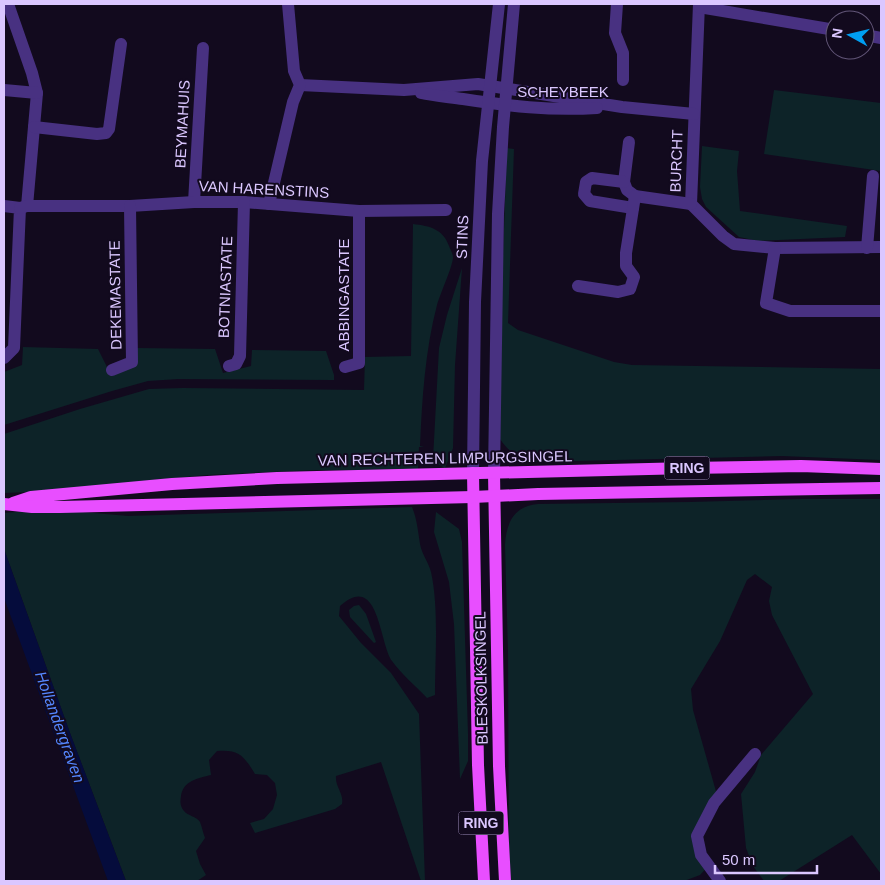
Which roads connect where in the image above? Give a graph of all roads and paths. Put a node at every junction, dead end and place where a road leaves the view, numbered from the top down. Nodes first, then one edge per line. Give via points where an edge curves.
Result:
1 (8, 4) edge
2 (288, 4) edge
3 (499, 4) edge
4 (514, 4) edge
5 (616, 4) edge
6 (699, 6) edge
7 (825, 28) edge
8 (121, 44) dead end
9 (203, 48) dead end
10 (623, 80) dead end
11 (300, 85) junction
12 (490, 86) junction
13 (507, 88) junction
14 (4, 90) edge
15 (404, 90) junction
16 (37, 93) junction
17 (488, 103) junction
18 (505, 106) junction
19 (622, 107) junction
20 (694, 114) junction
21 (34, 127) junction
22 (629, 142) dead end
23 (873, 176) dead end
24 (624, 182) junction
25 (194, 202) junction
26 (244, 202) junction
27 (634, 202) junction
28 (269, 204) junction
29 (691, 204) junction
30 (4, 206) edge
31 (130, 206) junction
32 (23, 207) junction
33 (446, 210) dead end
34 (359, 211) junction
35 (881, 247) edge
36 (775, 248) junction
37 (867, 248) junction
38 (578, 286) dead end
39 (881, 311) edge
40 (4, 358) edge
41 (229, 366) dead end
42 (344, 367) dead end
43 (112, 370) dead end
44 (881, 468) edge
45 (473, 473) junction
46 (494, 473) junction
47 (881, 488) edge
48 (494, 496) junction
49 (473, 497) junction
50 (7, 504) edge
51 (756, 754) dead end
52 (484, 881) edge
53 (505, 881) edge
54 (720, 881) edge

1 - 16 street
2 - 11 street via 294,71
3 - 12 street, STINS
4 - 13 street
5 - 10 street via 615,33 623,53
6 - 7 street
6 - 20 street, BURCHT
8 - 21 street via 106,133
9 - 25 street, BEYMAHUIS
11 - 15 street
11 - 28 street
12 - 13 street, SCHEYBEEK
12 - 15 street, SCHEYBEEK
12 - 17 street, STINS
13 - 18 street
13 - 19 street, SCHEYBEEK
14 - 16 street
15 - 17 street, SCHEYBEEK
16 - 21 street
17 - 18 street, SCHEYBEEK
17 - 45 street, STINS via 475,302
18 - 19 street, SCHEYBEEK via 567,110
18 - 46 street via 497,252
19 - 20 street, SCHEYBEEK
20 - 29 street, BURCHT
21 - 32 street
22 - 24 street
23 - 37 street
24 - 27 street
24 - 27 street via 592,178 586,182 584,194 590,201
25 - 26 street, VAN HARENSTINS
25 - 31 street, VAN HARENSTINS
26 - 28 street, VAN HARENSTINS
26 - 41 street, BOTNIASTATE via 240,356 236,364
27 - 29 street
27 - 38 street via 626,253 626,266 634,277 630,289 618,292
28 - 34 street, VAN HARENSTINS
29 - 36 street, BURCHT via 734,244
30 - 32 street, VAN HARENSTINS
31 - 32 street, VAN HARENSTINS
31 - 43 street, DEKEMASTATE via 132,362
32 - 40 street via 14,348
33 - 34 street, VAN HARENSTINS
34 - 42 street, ABBINGASTATE via 359,363
35 - 37 street, BURCHT
36 - 37 street, BURCHT
36 - 39 street via 766,303 790,312
44 - 46 main road, VAN RECHTEREN LIMPURGSINGEL / RING via 801,466
45 - 46 main road, VAN RECHTEREN LIMPURGSINGEL / RING
45 - 49 main road, BLESKOLKSINGEL / RING
45 - 50 main road, VAN RECHTEREN LIMPURGSINGEL via 224,480 30,497
46 - 48 main road, BLESKOLKSINGEL / RING
47 - 48 main road, VAN RECHTEREN LIMPURGSINGEL / RING
48 - 49 main road, VAN RECHTEREN LIMPURGSINGEL / RING
48 - 53 main road, BLESKOLKSINGEL / RING via 499,766
49 - 50 main road, VAN RECHTEREN LIMPURGSINGEL via 32,507
49 - 52 main road, BLESKOLKSINGEL / RING via 478,765
51 - 54 street via 714,803 697,836 702,855

